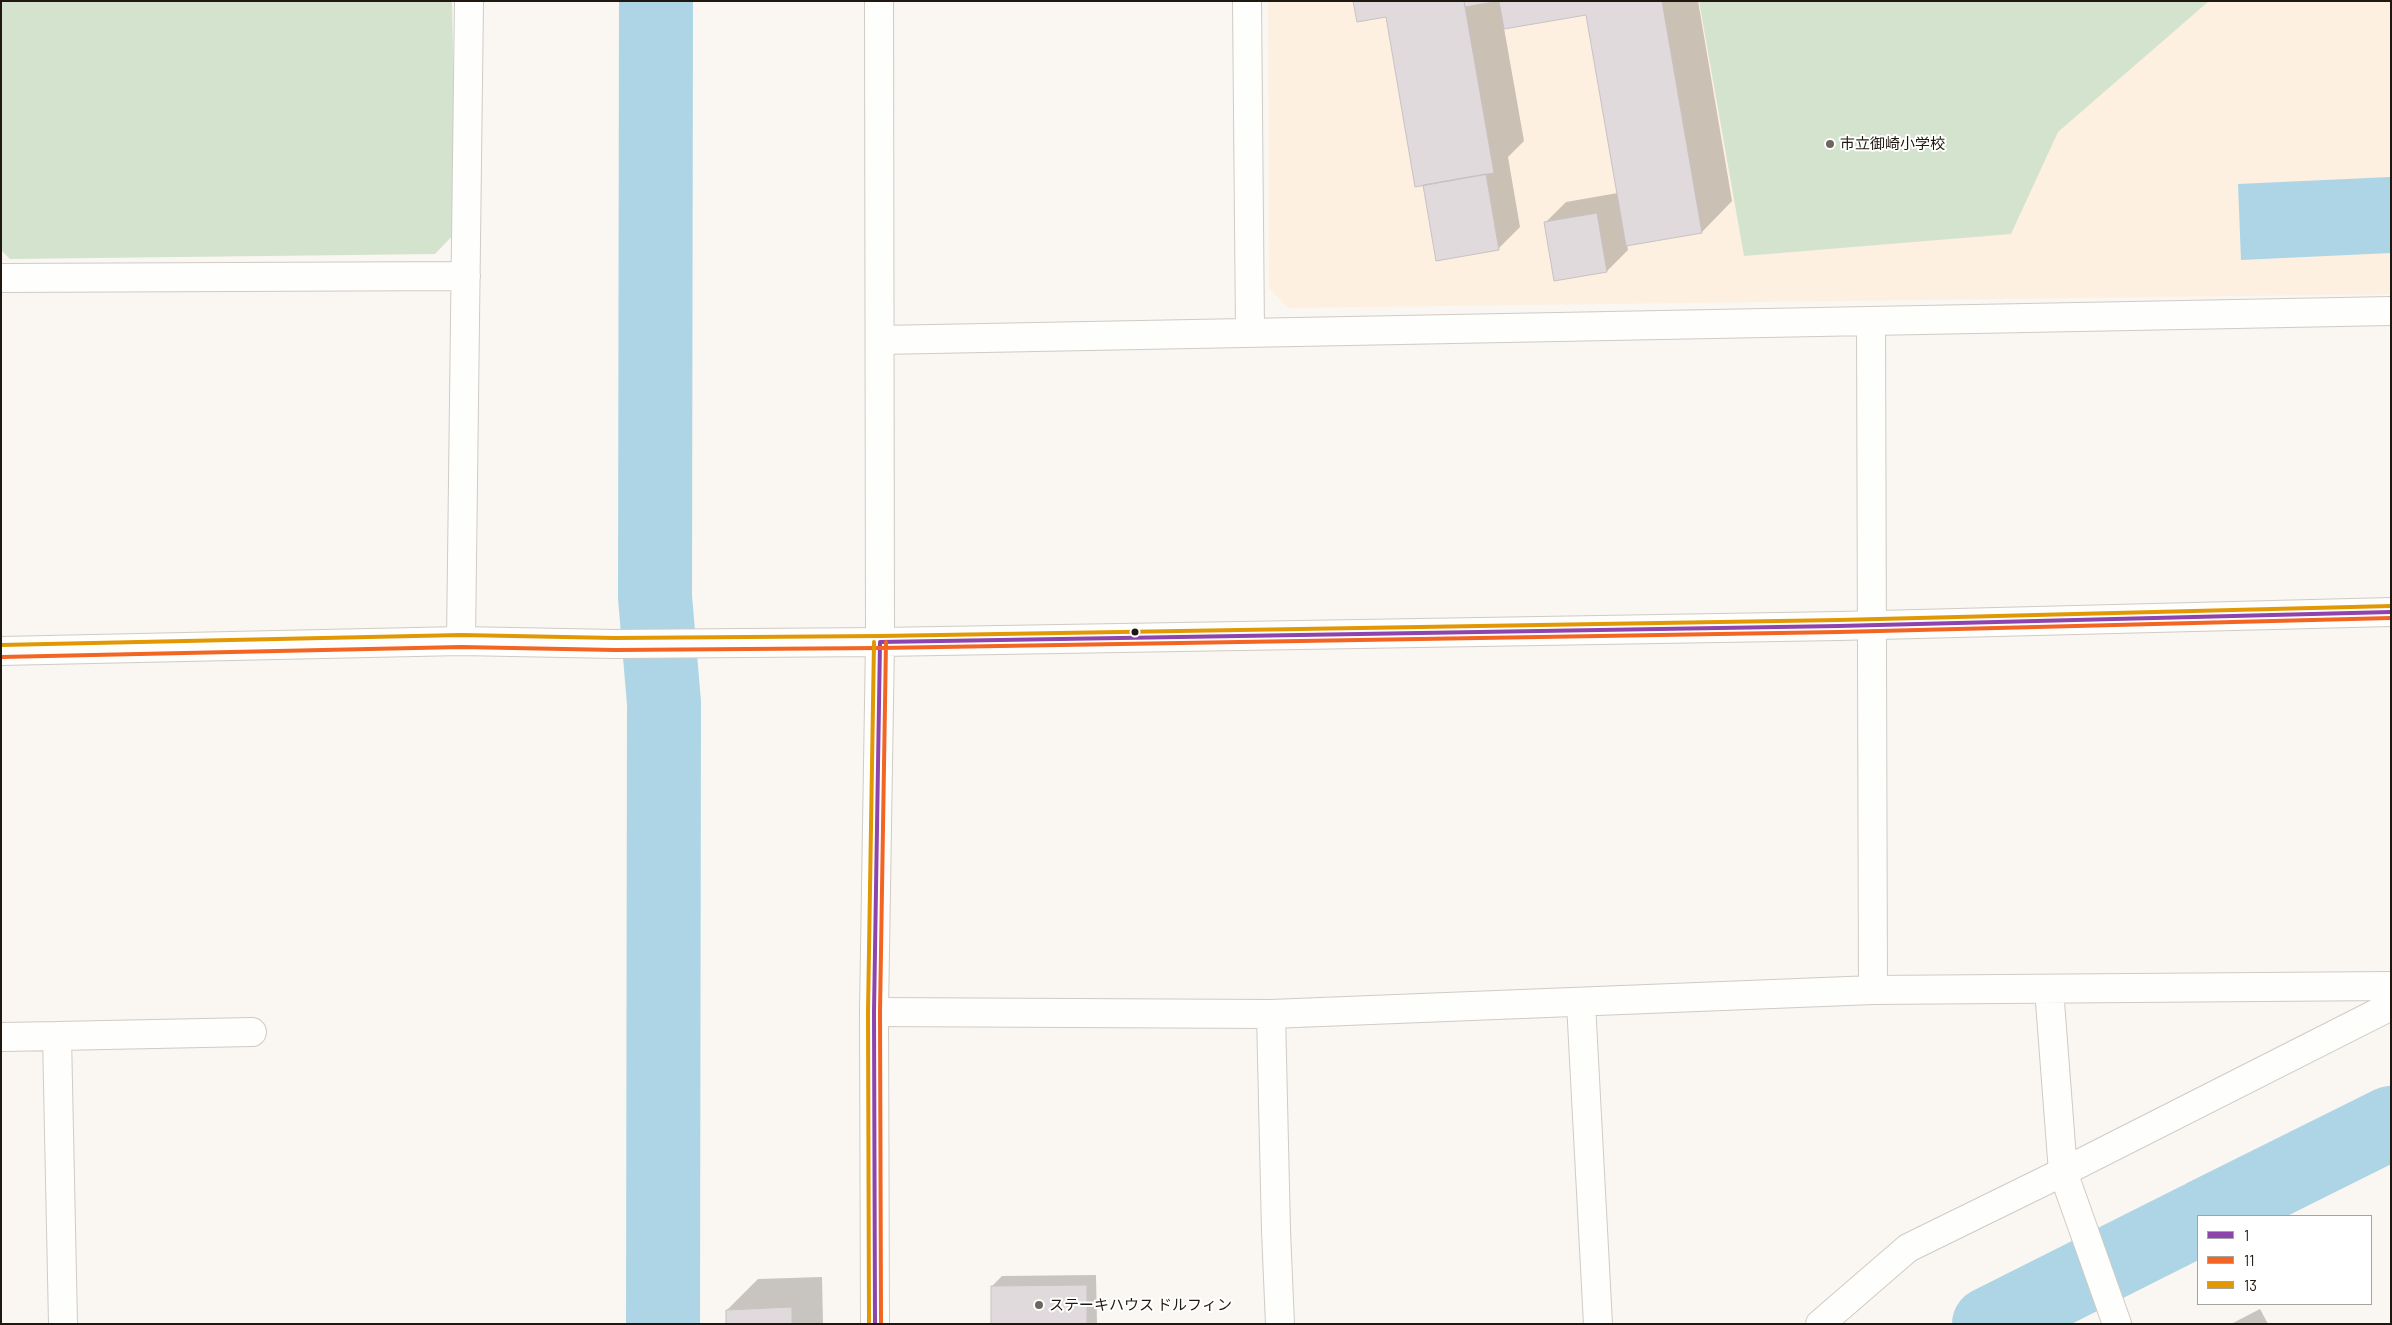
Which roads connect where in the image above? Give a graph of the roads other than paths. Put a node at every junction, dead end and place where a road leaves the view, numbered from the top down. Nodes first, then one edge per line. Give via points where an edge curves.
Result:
1 (469, 1) edge
2 (879, 1) edge
3 (1247, 1) edge
4 (466, 276) junction
5 (1, 278) edge
6 (2391, 312) edge
7 (1871, 321) junction
8 (1250, 332) junction
9 (880, 340) junction
10 (2391, 612) edge
11 (1872, 625) junction
12 (461, 642) junction
13 (880, 642) junction
14 (1, 652) edge
15 (2391, 986) edge
16 (2049, 989) junction
17 (1874, 990) junction
18 (1582, 1003) junction
19 (2391, 1006) edge
20 (874, 1012) junction
21 (1271, 1014) junction
22 (252, 1032) dead end
23 (56, 1036) junction
24 (1, 1037) edge
25 (2063, 1172) junction
26 (63, 1324) edge
27 (875, 1324) edge
28 (1280, 1324) edge
29 (1598, 1324) edge
30 (1820, 1324) edge
31 (2117, 1324) edge

1 - 4 street
2 - 9 street
3 - 8 street
4 - 5 street
4 - 12 street
6 - 7 street
7 - 8 street
7 - 11 street
8 - 9 street
9 - 13 street
10 - 11 street
11 - 13 street
11 - 17 street
12 - 13 street
12 - 14 street
13 - 20 street
15 - 16 street
16 - 17 street
16 - 25 street
17 - 18 street
18 - 21 street
18 - 29 street
19 - 25 street
20 - 21 street
20 - 27 street
21 - 28 street
22 - 23 street
23 - 24 street
23 - 26 street
25 - 30 street via 1908,1248
25 - 31 street

